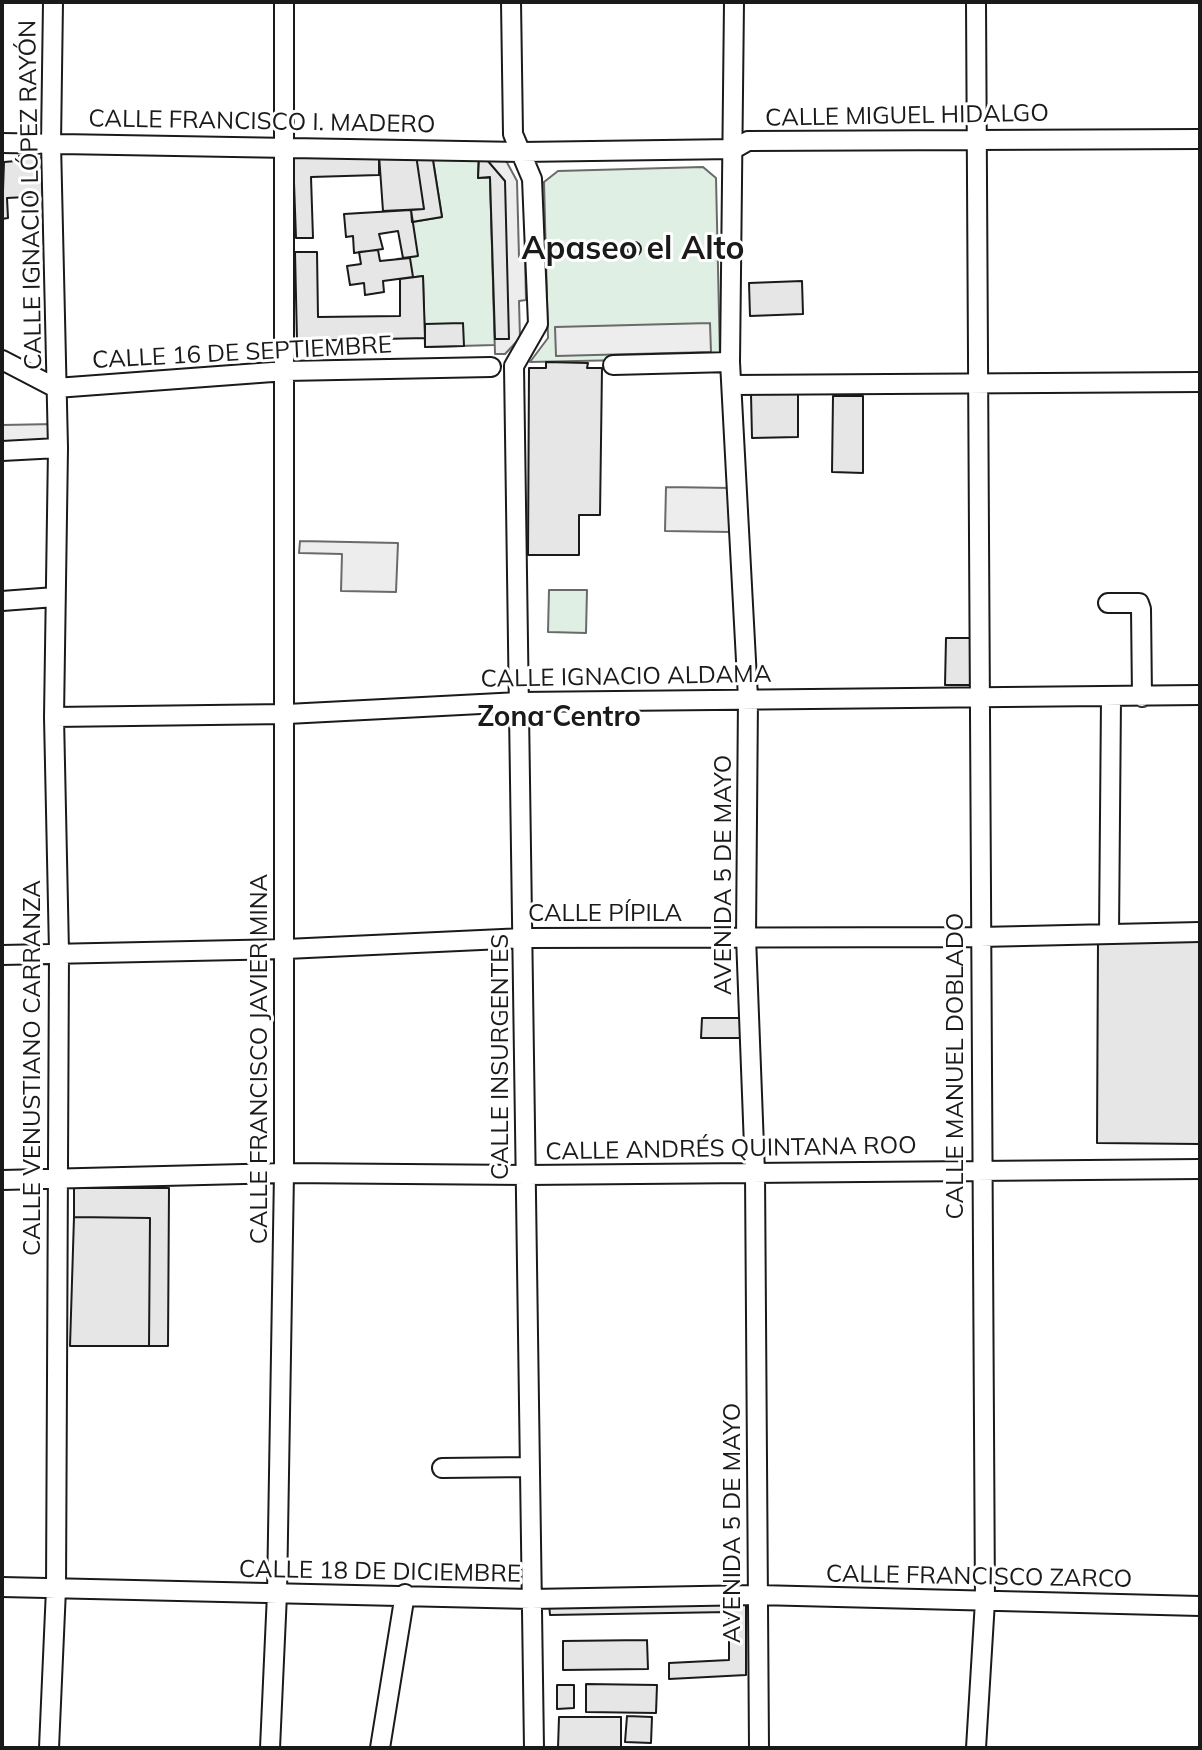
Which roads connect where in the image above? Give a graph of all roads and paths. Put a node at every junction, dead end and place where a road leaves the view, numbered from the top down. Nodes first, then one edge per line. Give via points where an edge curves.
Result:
1 (53, 2) edge
2 (284, 2) edge
3 (511, 2) edge
4 (734, 2) edge
5 (976, 2) edge
6 (975, 138) junction
7 (1200, 139) edge
8 (2, 143) edge
9 (51, 143) junction
10 (283, 145) junction
11 (734, 149) junction
12 (521, 152) junction
13 (2, 360) edge
14 (730, 362) junction
15 (613, 365) dead end
16 (503, 366) junction
17 (286, 371) junction
18 (1200, 382) edge
19 (979, 383) junction
20 (733, 385) junction
21 (56, 388) junction
22 (58, 448) junction
23 (2, 451) edge
24 (55, 597) junction
25 (2, 601) edge
26 (1108, 603) dead end
27 (979, 695) junction
28 (1200, 695) edge
29 (1142, 697) junction
30 (748, 698) junction
31 (1111, 698) junction
32 (519, 702) junction
33 (287, 714) junction
34 (54, 717) junction
35 (1200, 932) edge
36 (1109, 934) junction
37 (746, 937) junction
38 (980, 937) junction
39 (524, 938) junction
40 (286, 949) junction
41 (59, 952) junction
42 (2, 955) edge
43 (980, 1169) junction
44 (1200, 1169) edge
45 (284, 1173) junction
46 (755, 1173) junction
47 (526, 1175) junction
48 (57, 1177) junction
49 (2, 1180) edge
50 (529, 1467) junction
51 (442, 1468) dead end
52 (2, 1587) edge
53 (56, 1589) junction
54 (277, 1594) junction
55 (405, 1594) junction
56 (757, 1595) junction
57 (531, 1599) junction
58 (985, 1601) junction
59 (1200, 1606) edge
60 (49, 1748) edge
61 (270, 1748) edge
62 (380, 1748) edge
63 (534, 1748) edge
64 (759, 1748) edge
65 (976, 1748) edge

1 - 9 street, CALLE IGNACIO LÓPEZ RAYÓN
2 - 10 street, CALLE FRANCISCO JAVIER MINA
3 - 12 street via 513,134
4 - 11 street, AVENIDA 5 DE MAYO
5 - 6 street, CALLE MANUEL DOBLADO
6 - 7 street, CALLE MIGUEL HIDALGO
6 - 11 street, CALLE MIGUEL HIDALGO via 748,141
6 - 19 street, CALLE MANUEL DOBLADO
8 - 9 street, CALLE FRANCISCO I. MADERO
9 - 10 street, CALLE FRANCISCO I. MADERO
9 - 21 street, CALLE IGNACIO LÓPEZ RAYÓN
10 - 12 street, CALLE FRANCISCO I. MADERO
10 - 17 street, CALLE FRANCISCO JAVIER MINA
11 - 12 street, CALLE MIGUEL HIDALGO
11 - 14 street, AVENIDA 5 DE MAYO
12 - 16 street via 532,179 538,324
13 - 21 street
14 - 15 street
14 - 20 street, AVENIDA 5 DE MAYO
16 - 17 street, CALLE 16 DE SEPTIEMBRE
16 - 32 street, CALLE INSURGENTES
17 - 21 street, CALLE 16 DE SEPTIEMBRE
17 - 33 street, CALLE FRANCISCO JAVIER MINA
18 - 19 street
19 - 20 street
19 - 27 street, CALLE MANUEL DOBLADO
20 - 30 street, AVENIDA 5 DE MAYO
21 - 22 street, CALLE VENUSTIANO CARRANZA
22 - 23 street
22 - 24 street, CALLE VENUSTIANO CARRANZA
24 - 25 street
24 - 34 street, CALLE VENUSTIANO CARRANZA
26 - 29 street via 1139,603
27 - 30 street, CALLE IGNACIO ALDAMA
27 - 31 street, CALLE IGNACIO ALDAMA
27 - 38 street, CALLE MANUEL DOBLADO
28 - 29 street, CALLE IGNACIO ALDAMA
29 - 31 street, CALLE IGNACIO ALDAMA
30 - 32 street, CALLE IGNACIO ALDAMA
30 - 37 street, AVENIDA 5 DE MAYO
31 - 36 street
32 - 33 street, CALLE IGNACIO ALDAMA
32 - 39 street, CALLE INSURGENTES
33 - 34 street, CALLE IGNACIO ALDAMA
33 - 40 street, CALLE FRANCISCO JAVIER MINA
34 - 41 street, CALLE VENUSTIANO CARRANZA
35 - 36 street, CALLE PÍPILA
36 - 38 street, CALLE PÍPILA
37 - 38 street, CALLE PÍPILA
37 - 39 street, CALLE PÍPILA
37 - 46 street, AVENIDA 5 DE MAYO
38 - 43 street, CALLE MANUEL DOBLADO
39 - 40 street, CALLE PÍPILA
39 - 47 street, CALLE INSURGENTES
40 - 41 street, CALLE PÍPILA
40 - 45 street, CALLE FRANCISCO JAVIER MINA
41 - 42 street, CALLE PÍPILA
41 - 48 street, CALLE VENUSTIANO CARRANZA
43 - 44 street, CALLE ANDRÉS QUINTANA ROO
43 - 46 street, CALLE ANDRÉS QUINTANA ROO
43 - 58 street, CALLE MANUEL DOBLADO
45 - 47 street, CALLE ANDRÉS QUINTANA ROO
45 - 48 street, CALLE ANDRÉS QUINTANA ROO
45 - 54 street, CALLE FRANCISCO JAVIER MINA
46 - 47 street, CALLE ANDRÉS QUINTANA ROO
46 - 56 street, AVENIDA 5 DE MAYO
47 - 50 street, CALLE INSURGENTES
48 - 49 street, CALLE ANDRÉS QUINTANA ROO
48 - 53 street, CALLE VENUSTIANO CARRANZA
50 - 51 street
50 - 57 street, CALLE INSURGENTES
52 - 53 street, CALLE 18 DE DICIEMBRE
53 - 54 street, CALLE 18 DE DICIEMBRE
53 - 60 street, CALLE VENUSTIANO CARRANZA
54 - 55 street, CALLE 18 DE DICIEMBRE
54 - 61 street, CALLE FRANCISCO JAVIER MINA
55 - 57 street, CALLE 18 DE DICIEMBRE
55 - 62 street
56 - 57 street, CALLE 18 DE DICIEMBRE
56 - 58 street, CALLE FRANCISCO ZARCO
56 - 64 street, AVENIDA 5 DE MAYO
57 - 63 street, CALLE INSURGENTES
58 - 59 street, CALLE FRANCISCO ZARCO
58 - 65 street, CALLE MANUEL DOBLADO

